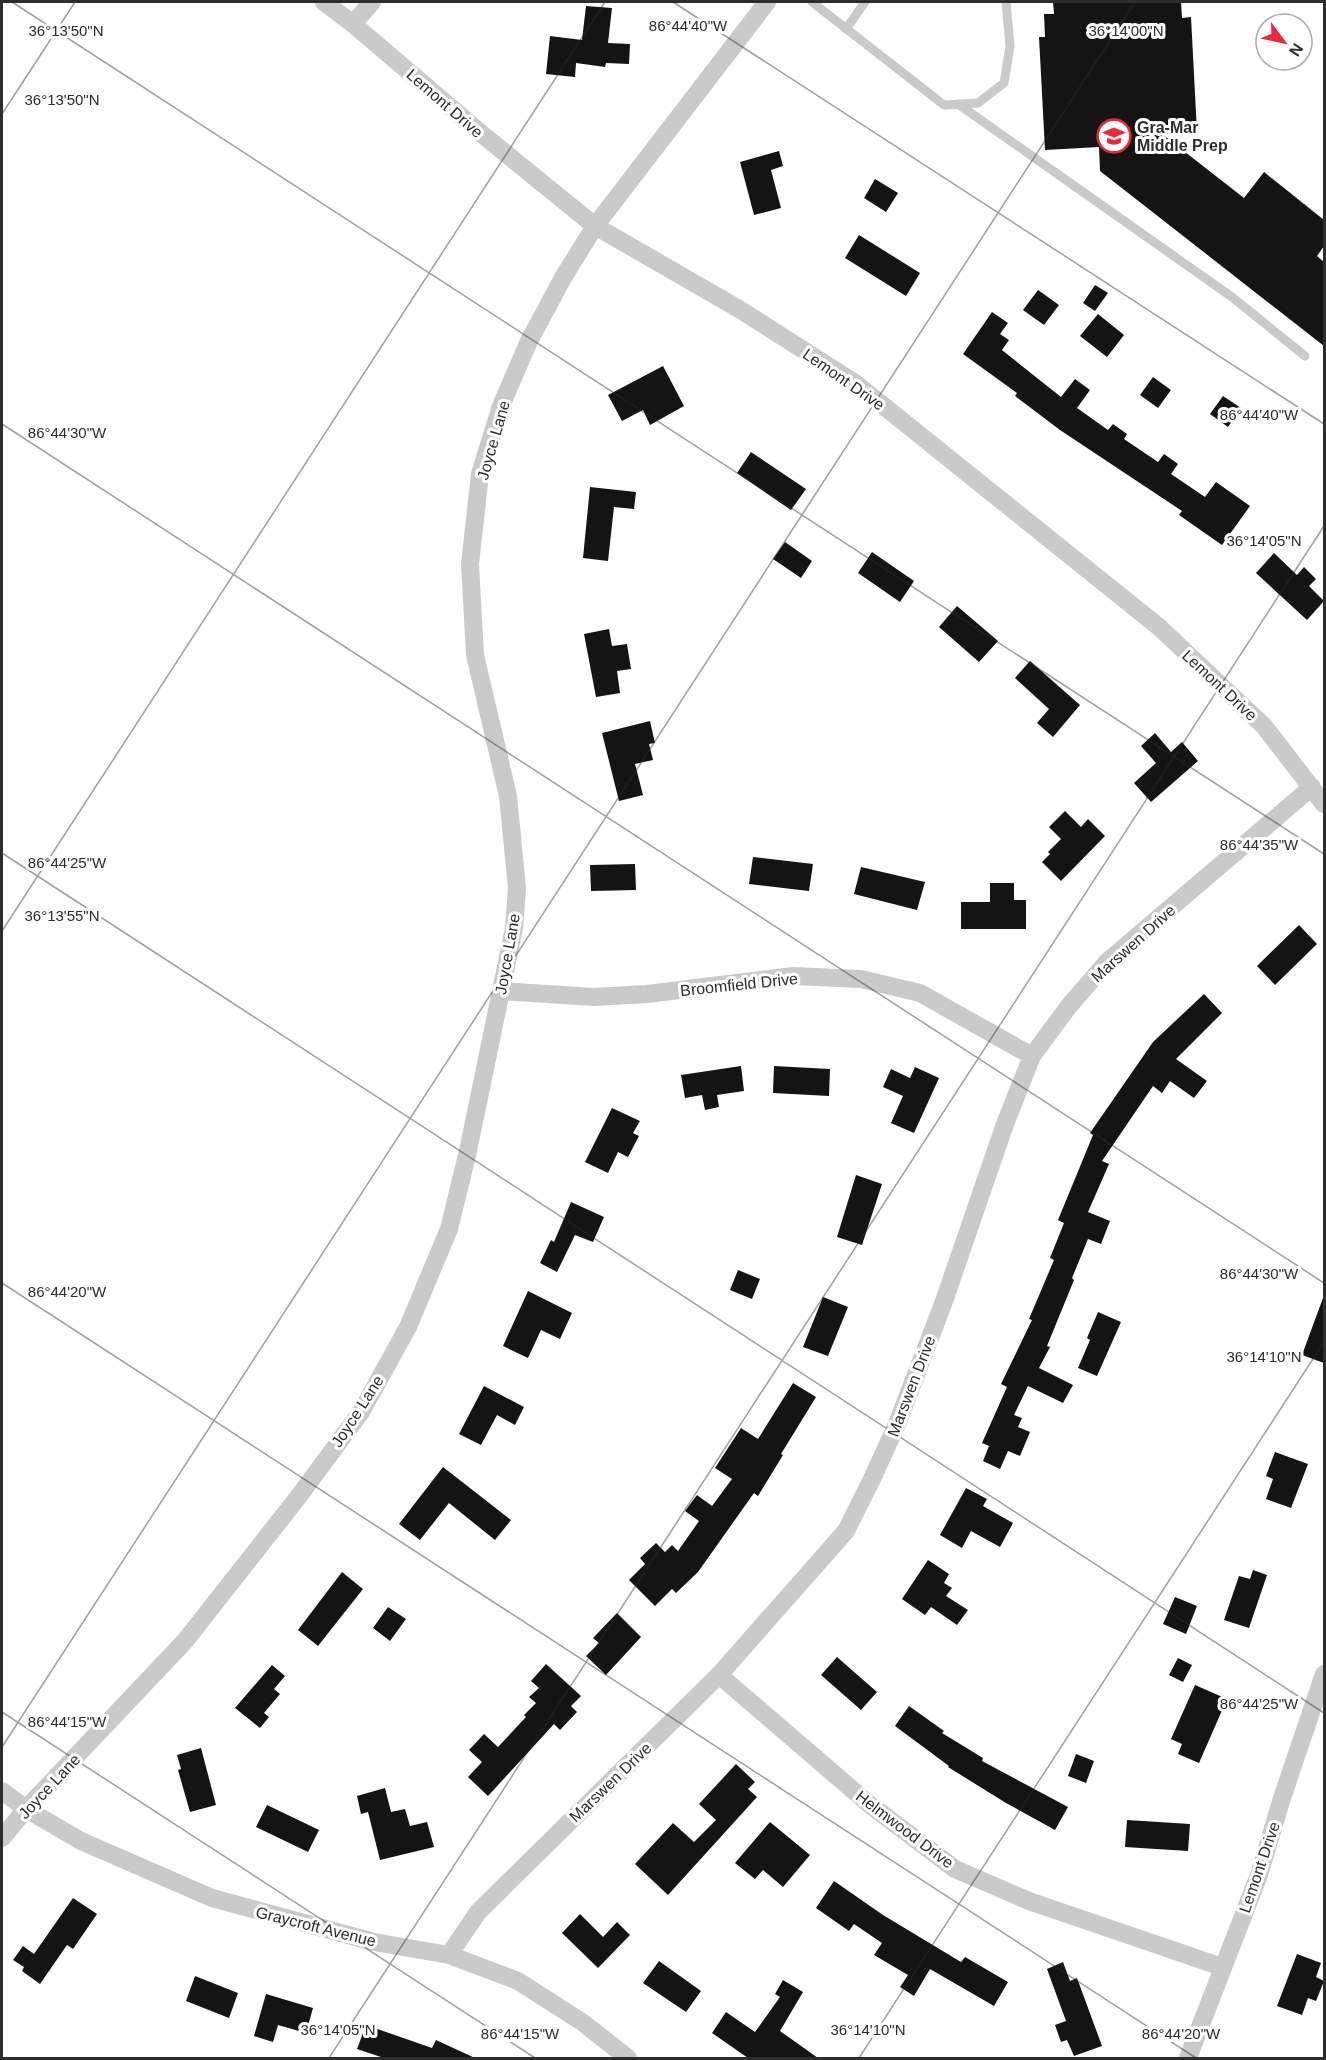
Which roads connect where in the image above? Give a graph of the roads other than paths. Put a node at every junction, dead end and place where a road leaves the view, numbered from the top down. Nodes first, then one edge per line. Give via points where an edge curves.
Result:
1 (324, 2) edge
2 (372, 2) edge
3 (767, 2) edge
4 (812, 2) edge
5 (865, 2) edge
6 (1006, 2) edge
7 (353, 24) junction
8 (846, 29) junction
9 (958, 104) junction
10 (595, 226) junction
11 (1305, 356) dead end
12 (1312, 787) junction
13 (1324, 804) edge
14 (501, 992) junction
15 (1032, 1056) junction
16 (1324, 1674) edge
17 (719, 1675) junction
18 (2, 1791) edge
19 (26, 1809) junction
20 (2, 1839) edge
21 (449, 1955) junction
22 (1222, 1967) junction
23 (628, 2058) edge
24 (1188, 2058) edge

1 - 7 street, Lemont Drive
2 - 7 street
3 - 10 street, Joyce Lane
4 - 8 lane
5 - 8 lane
6 - 9 lane via 1010,46 1004,83 978,104
7 - 10 street, Lemont Drive
8 - 9 lane via 944,105
9 - 11 lane via 1232,297
10 - 12 street, Lemont Drive via 739,309 855,383 1159,627 1264,726
10 - 14 street, Joyce Lane via 529,341 501,406 480,474 470,564 475,655 508,796 517,888 514,928
12 - 13 street, Lemont Drive
12 - 15 street, Marswen Drive via 1108,961
14 - 15 street, Broomfield Drive via 594,998 794,976 861,979 920,993
14 - 19 street, Joyce Lane via 449,1229 408,1327 360,1412 185,1641
15 - 17 street, Marswen Drive via 897,1424 846,1531
16 - 22 street, Lemont Drive via 1259,1875
17 - 21 street, Marswen Drive via 478,1912
17 - 22 street, Helmwood Drive via 869,1804 955,1869 1029,1901
18 - 19 street, Graycroft Avenue
19 - 20 street, Joyce Lane
19 - 21 street, Graycroft Avenue via 81,1841 212,1898 374,1942
21 - 23 street, Graycroft Avenue via 518,1981 582,2022
22 - 24 street, Lemont Drive

